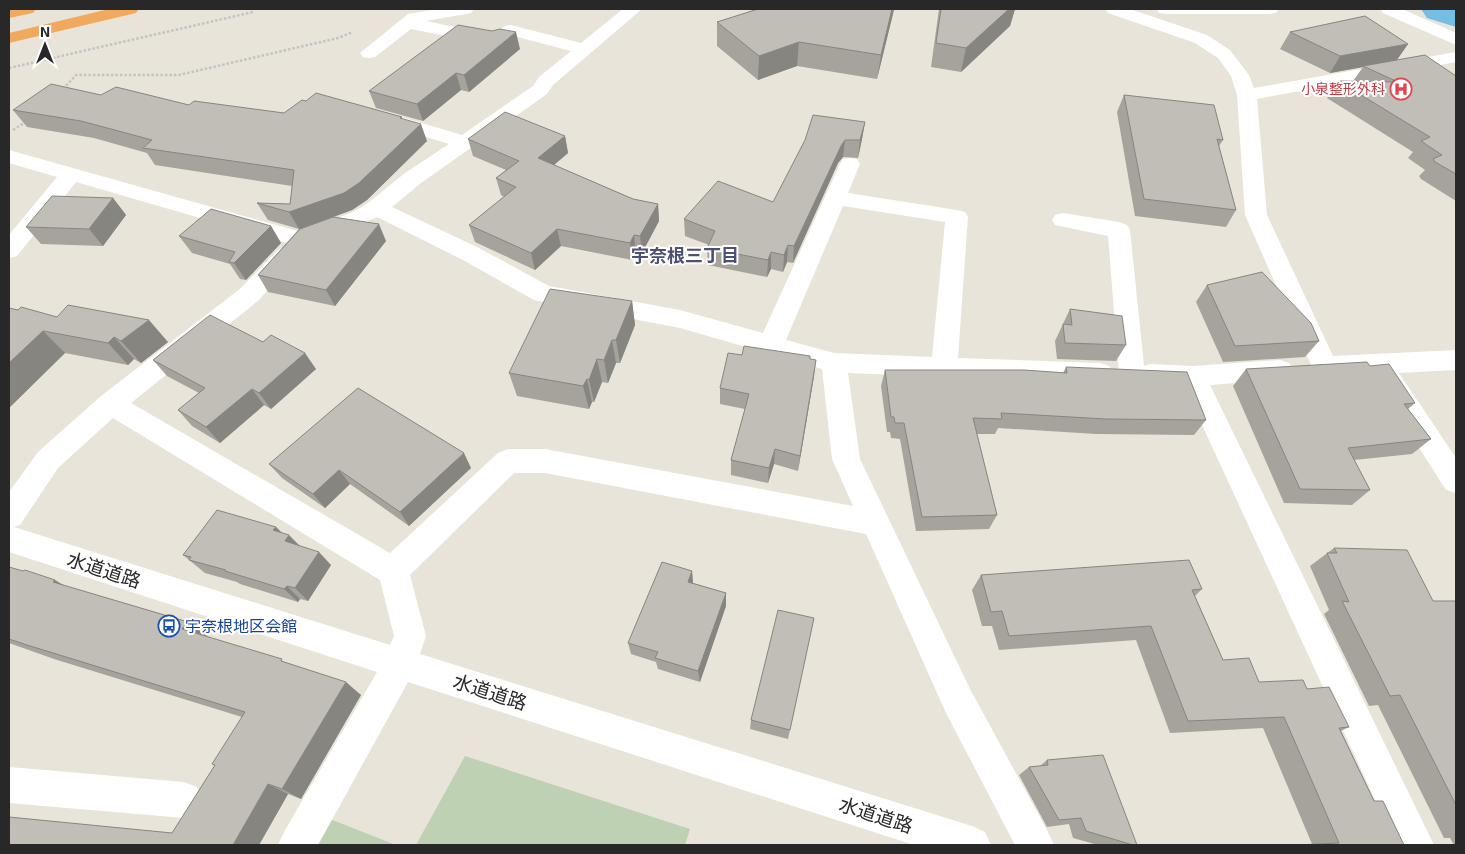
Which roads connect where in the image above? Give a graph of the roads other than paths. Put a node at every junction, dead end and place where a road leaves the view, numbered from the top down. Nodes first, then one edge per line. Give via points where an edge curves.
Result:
1 (27, 9) edge
2 (130, 9) edge
3 (465, 9) edge
4 (634, 9) edge
5 (1114, 9) edge
6 (1165, 9) edge
7 (1270, 9) edge
8 (1389, 9) edge
9 (9, 13) edge
10 (409, 23) junction
11 (9, 38) edge
12 (1456, 40) edge
13 (585, 50) junction
14 (369, 53) dead end
15 (1456, 57) edge
16 (1247, 95) junction
17 (372, 114) edge
18 (464, 142) junction
19 (9, 156) edge
20 (850, 164) dead end
21 (71, 174) junction
22 (835, 198) junction
23 (376, 208) junction
24 (1063, 220) dead end
25 (300, 240) junction
26 (9, 250) edge
27 (771, 345) junction
28 (1456, 360) edge
29 (834, 363) junction
30 (1379, 364) junction
31 (944, 367) junction
32 (1325, 367) junction
33 (1132, 374) junction
34 (1193, 376) junction
35 (111, 404) junction
36 (1456, 481) edge
37 (9, 516) edge
38 (875, 523) junction
39 (9, 539) edge
40 (393, 571) junction
41 (400, 664) junction
42 (9, 785) edge
43 (184, 800) dead end
44 (297, 845) edge
45 (972, 845) edge
46 (1035, 845) edge
47 (1415, 845) edge

1 - 9 highway
2 - 11 highway
3 - 10 street via 414,18
4 - 13 street
5 - 16 street via 1200,39 1224,54 1240,75
6 - 7 street
8 - 12 street
10 - 13 street via 496,40 510,30
10 - 14 street
13 - 18 street via 540,90
15 - 16 street
16 - 32 street via 1256,215
17 - 18 street
18 - 23 street
19 - 21 street
20 - 22 street
21 - 25 street
21 - 26 street
22 - 27 street
22 - 31 street via 957,218
23 - 25 street via 361,218
23 - 27 street via 470,253 543,294 680,319
24 - 33 street via 1119,230
25 - 35 street via 250,294
27 - 29 street
28 - 30 street
29 - 31 street
29 - 38 street via 846,459
30 - 32 street
30 - 36 street
31 - 33 street
32 - 34 street
33 - 34 street
34 - 47 street
35 - 37 street via 48,460
35 - 40 street
38 - 40 street via 545,461 508,461
38 - 46 street via 958,701
39 - 41 street, 水道道路
40 - 41 street via 410,636
41 - 44 street
41 - 45 street, 水道道路
42 - 43 street

